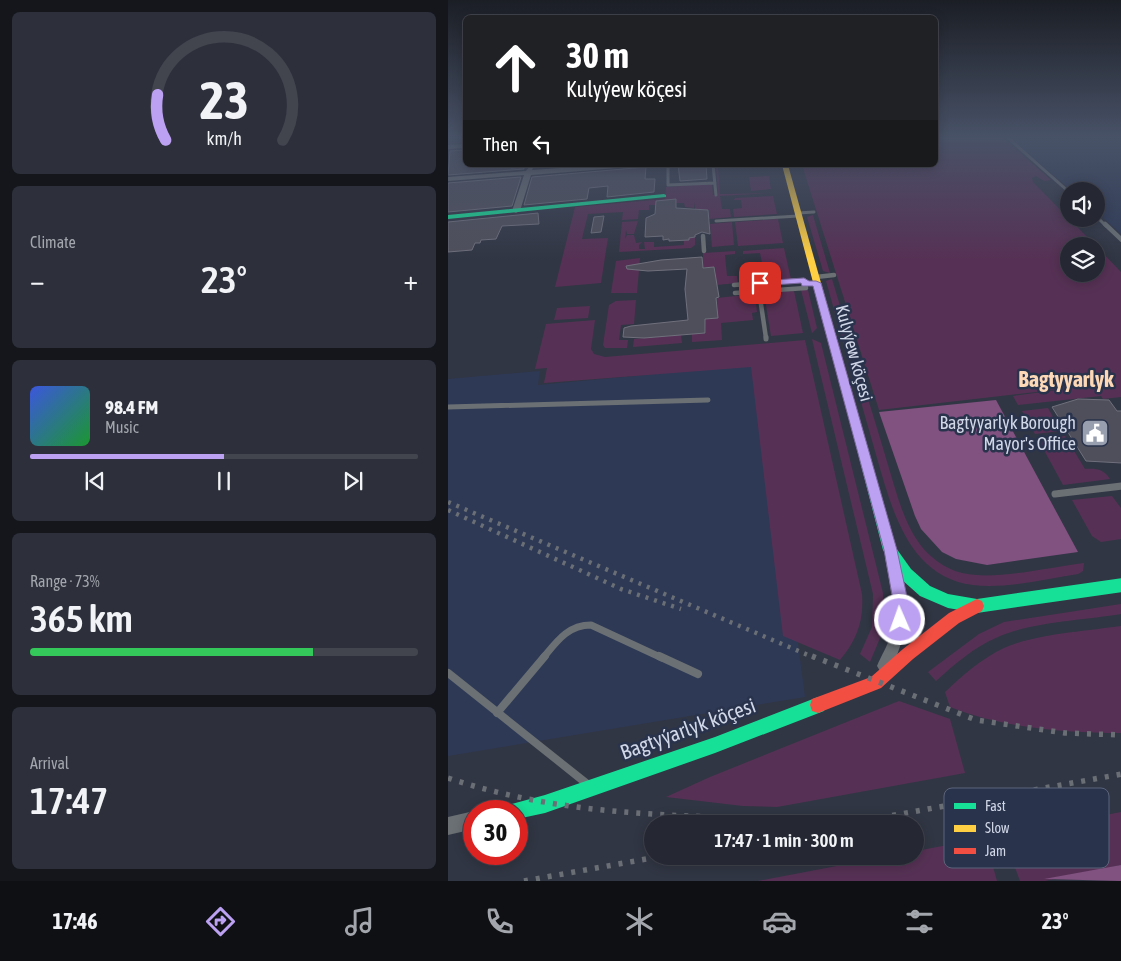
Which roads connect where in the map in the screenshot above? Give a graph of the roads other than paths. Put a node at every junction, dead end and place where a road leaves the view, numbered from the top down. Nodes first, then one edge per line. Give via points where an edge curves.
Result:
1 (473, 177) edge
2 (528, 177) edge
3 (668, 177) edge
4 (715, 177) edge
5 (788, 177) edge
6 (448, 179) edge
7 (715, 183) junction
8 (716, 195) dead end
9 (664, 196) dead end
10 (516, 211) junction
11 (814, 212) dead end
12 (798, 215) junction
13 (448, 217) edge
14 (716, 221) dead end
15 (1105, 224) edge
16 (703, 236) dead end
17 (1122, 240) edge
18 (704, 250) dead end
19 (834, 275) dead end
20 (812, 281) junction
21 (734, 285) dead end
22 (759, 292) junction
23 (735, 293) dead end
24 (766, 339) dead end
25 (708, 400) dead end
26 (448, 407) edge
27 (1121, 486) edge
28 (1055, 494) dead end
29 (890, 550) junction
30 (1122, 585) edge
31 (977, 606) junction
32 (448, 674) edge
33 (698, 674) dead end
34 (876, 683) junction
35 (497, 713) junction
36 (592, 787) junction
37 (528, 808) edge
38 (463, 823) edge
39 (448, 826) edge

1 - 6 street
2 - 10 street
3 - 7 lane via 668,185
4 - 7 lane
5 - 12 street, Kulyýew köçesi
7 - 8 lane
9 - 10 street
10 - 13 street
11 - 12 lane
12 - 14 lane
12 - 20 street, Kulyýew köçesi
15 - 17 lane
16 - 18 lane
19 - 20 lane
20 - 21 lane
20 - 22 lane via 806,288
20 - 29 street, Kulyýew köçesi
22 - 23 lane
22 - 24 lane
25 - 26 lane
27 - 28 lane
29 - 31 street, Kulyýew köçesi via 904,574 923,589 956,604
29 - 34 street via 901,606 900,620 893,652
30 - 31 street
31 - 34 street via 954,618
32 - 35 lane
33 - 35 lane via 591,625 580,625 564,633
34 - 36 street, Bagtyýarlyk köçesi via 715,745
35 - 36 lane
36 - 37 street, Bagtyýarlyk köçesi
38 - 39 street

